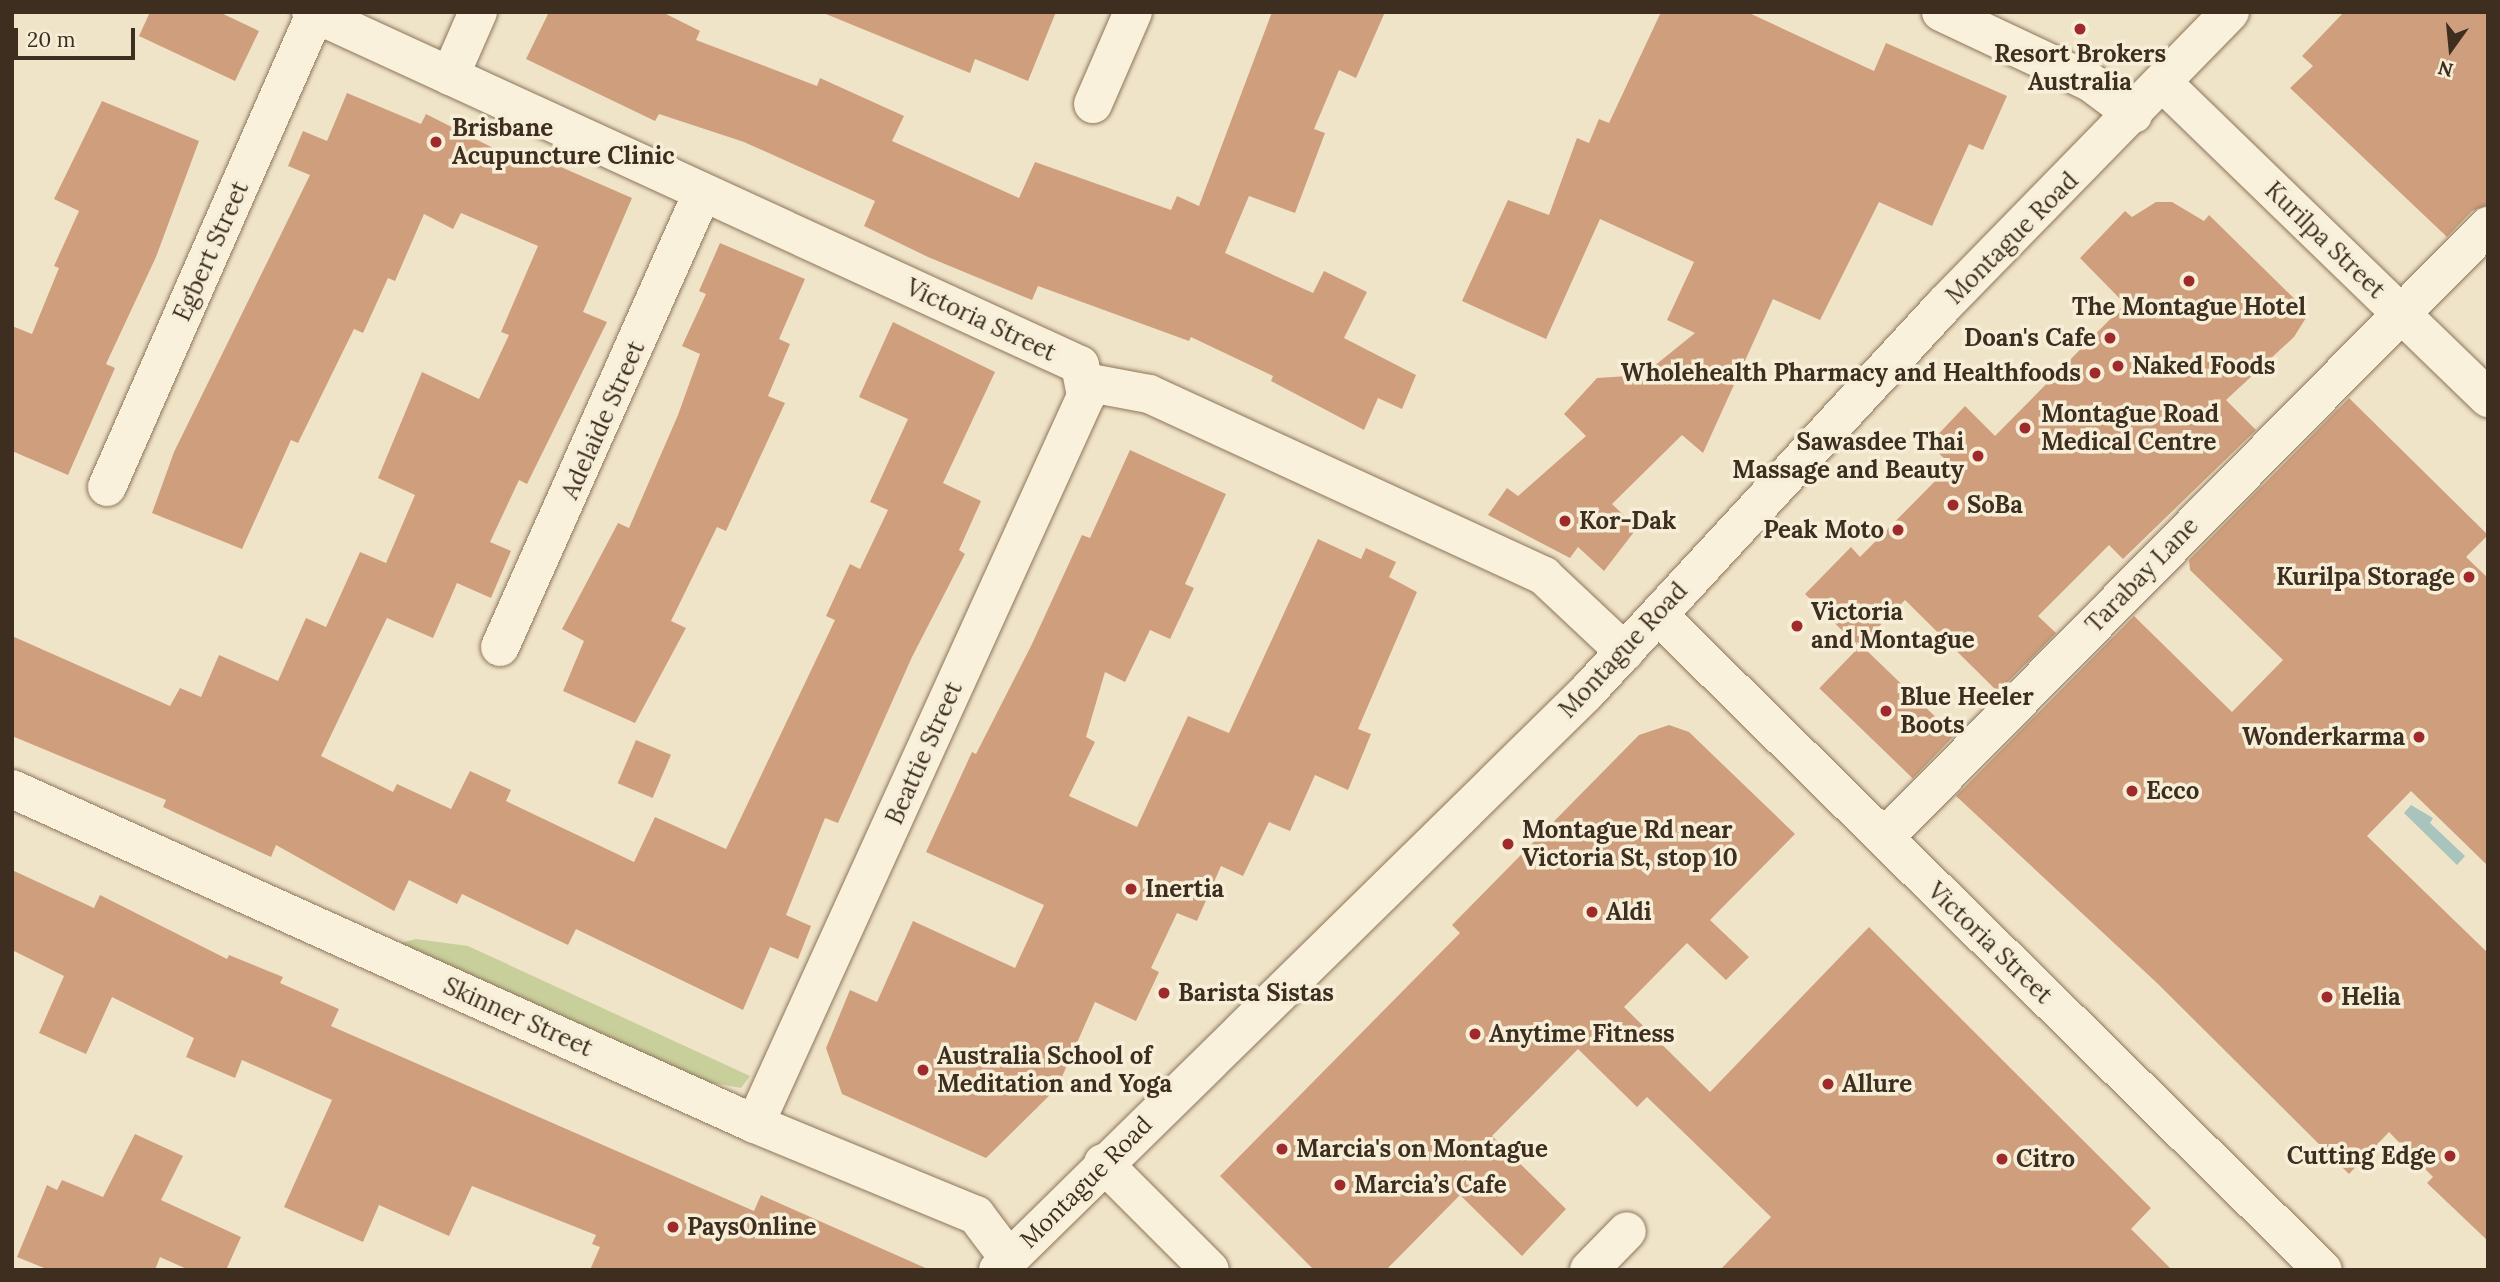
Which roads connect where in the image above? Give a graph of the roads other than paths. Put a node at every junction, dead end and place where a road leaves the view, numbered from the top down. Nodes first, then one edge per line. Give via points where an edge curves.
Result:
1 (478, 12) edge
2 (1133, 12) edge
3 (1941, 12) edge
4 (2230, 12) edge
5 (313, 13) edge
6 (450, 76) junction
7 (2163, 83) junction
8 (1093, 104) dead end
9 (2133, 114) junction
10 (703, 192) junction
11 (2488, 226) edge
12 (2401, 314) junction
13 (1085, 382) junction
14 (2488, 398) edge
15 (107, 487) dead end
16 (1658, 615) junction
17 (500, 647) dead end
18 (1625, 652) junction
19 (12, 789) edge
20 (1884, 838) junction
21 (755, 1124) junction
22 (1103, 1163) junction
23 (1627, 1231) dead end
24 (1003, 1264) edge
25 (1210, 1270) edge
26 (1589, 1270) edge
27 (2323, 1270) edge

1 - 6 street
2 - 8 street
3 - 9 street via 2090,82
4 - 7 street, Montague Road
5 - 6 street, Victoria Street
5 - 15 street, Egbert Street
6 - 10 street, Victoria Street
7 - 9 street, Montague Road
7 - 12 street, Kurilpa Street
9 - 16 street, Montague Road via 1945,304
10 - 13 street, Victoria Street via 1080,365
10 - 17 street, Adelaide Street
11 - 12 street, Tarabay Lane
12 - 14 street, Kurilpa Street
12 - 20 street, Tarabay Lane
13 - 18 street via 1149,394 1544,576
13 - 21 street, Beattie Street via 1086,397
16 - 18 street, Montague Road
16 - 20 street, Victoria Street
18 - 22 street, Montague Road
19 - 21 street, Skinner Street
20 - 27 street, Victoria Street
21 - 24 street, Skinner Street via 976,1215
22 - 24 street, Montague Road
22 - 25 street
23 - 26 street

